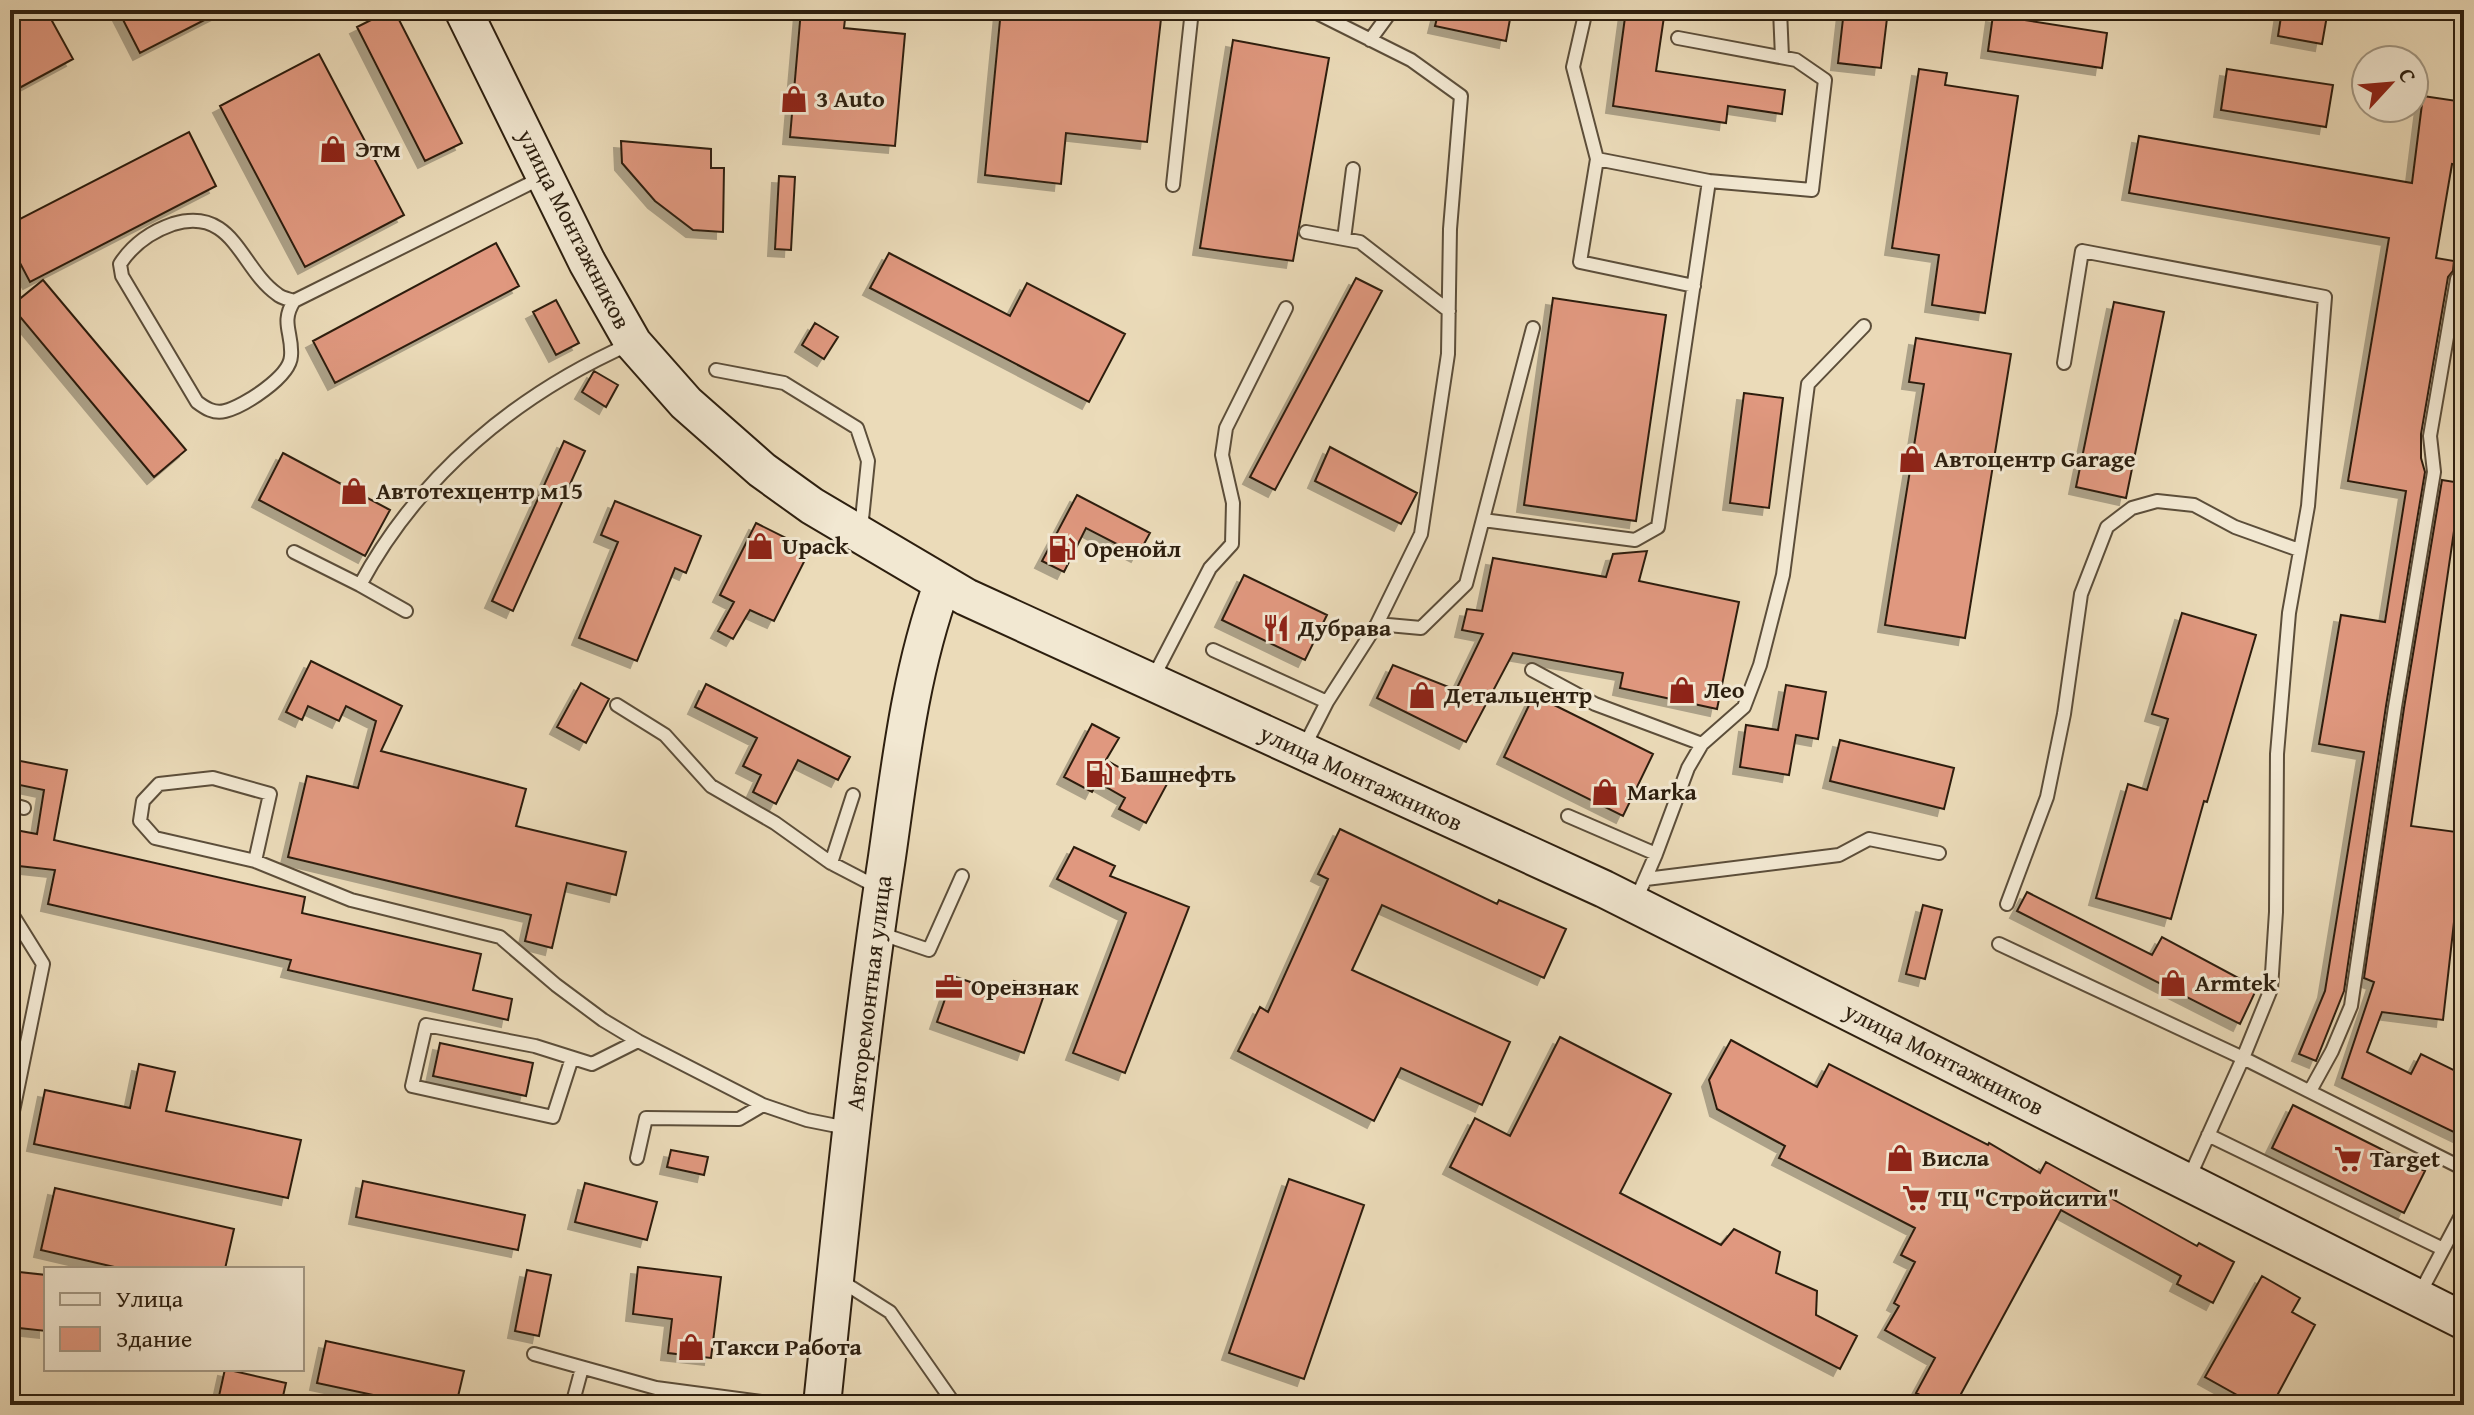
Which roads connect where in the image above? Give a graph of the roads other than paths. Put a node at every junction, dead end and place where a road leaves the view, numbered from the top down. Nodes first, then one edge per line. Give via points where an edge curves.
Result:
1 (463, 10) edge
2 (1192, 10) edge
3 (1311, 10) edge
4 (1392, 10) edge
5 (1586, 10) edge
6 (1780, 10) edge
7 (1678, 38) dead end
8 (1370, 40) junction
9 (1782, 57) junction
10 (1597, 159) junction
11 (1353, 169) dead end
12 (546, 176) junction
13 (1709, 181) junction
14 (1173, 185) dead end
15 (1306, 232) dead end
16 (1344, 239) junction
17 (2457, 279) dead end
18 (1694, 286) junction
19 (294, 301) junction
20 (1286, 308) dead end
21 (1449, 311) junction
22 (1864, 326) dead end
23 (1533, 328) dead end
24 (633, 343) junction
25 (2064, 363) dead end
26 (716, 370) dead end
27 (1483, 520) junction
28 (860, 536) junction
29 (2299, 550) junction
30 (294, 552) dead end
31 (360, 585) junction
32 (942, 585) junction
33 (406, 611) dead end
34 (1377, 624) junction
35 (1213, 650) dead end
36 (1532, 670) dead end
37 (1151, 681) junction
38 (1327, 702) junction
39 (617, 705) dead end
40 (1702, 744) junction
41 (1301, 751) junction
42 (853, 795) dead end
43 (10, 804) edge
44 (24, 808) dead end
45 (1568, 816) dead end
46 (1939, 853) dead end
47 (1656, 854) junction
48 (255, 861) junction
49 (831, 863) junction
50 (962, 876) dead end
51 (882, 889) junction
52 (1640, 892) junction
53 (2007, 904) dead end
54 (10, 911) edge
55 (876, 932) junction
56 (1999, 944) dead end
57 (638, 1041) junction
58 (572, 1058) junction
59 (2243, 1058) junction
60 (2310, 1091) junction
61 (763, 1105) junction
62 (10, 1126) edge
63 (852, 1129) junction
64 (2208, 1135) junction
65 (637, 1158) dead end
66 (2464, 1169) edge
67 (2188, 1181) junction
68 (2464, 1210) edge
69 (2443, 1249) junction
70 (835, 1278) junction
71 (2418, 1298) junction
72 (2463, 1320) edge
73 (534, 1354) dead end
74 (582, 1368) junction
75 (572, 1405) edge
76 (784, 1405) edge
77 (822, 1405) edge
78 (955, 1405) edge

1 - 12 main road, улица Монтажников
2 - 14 lane
3 - 8 lane
4 - 8 lane
5 - 10 lane via 1573,67
6 - 9 lane
7 - 9 lane
8 - 21 lane via 1411,60 1461,96
9 - 13 lane via 1825,80 1812,190
10 - 13 lane
10 - 18 lane via 1580,262
11 - 16 lane
12 - 19 lane
12 - 24 main road, улица Монтажников
13 - 18 lane
15 - 16 lane
16 - 21 lane via 1360,242
17 - 60 lane via 2430,436 2434,472 2351,1006
18 - 27 lane via 1658,527 1635,540
19 - 19 lane via 287,313 292,357 284,373 224,412 207,410 197,402 129,289 120,264 130,249 156,230 186,220 207,222 229,235 278,296
20 - 37 lane via 1226,428 1222,455 1233,503 1232,544 1210,568
21 - 34 lane via 1448,354 1421,534
22 - 40 lane via 1808,384 1783,575 1760,665 1744,707
23 - 27 lane
24 - 28 main road, улица Монтажников via 686,403 762,470
24 - 31 lane via 542,391 469,445 380,548
25 - 29 lane via 2082,251 2325,297 2308,506
26 - 28 lane via 784,383 857,428 868,461
27 - 34 lane via 1466,584 1421,628
28 - 32 main road, улица Монтажников
29 - 53 lane via 2235,527 2194,505 2157,501 2132,508 2107,527 2081,594 2047,797
29 - 59 lane via 2277,754 2271,989
30 - 31 lane
31 - 33 lane
32 - 37 main road, улица Монтажников
32 - 51 main road, Авторемонтная улица via 920,656
34 - 38 lane
35 - 38 lane
36 - 40 lane via 1595,704
37 - 41 main road, улица Монтажников
38 - 41 lane
39 - 49 lane via 665,735 711,786
40 - 47 lane
41 - 52 main road, улица Монтажников
42 - 49 lane
43 - 44 lane
45 - 47 lane
46 - 52 lane via 1869,839 1839,855
47 - 52 lane
48 - 48 lane via 270,794 213,778 159,784 143,801 140,821 155,838
48 - 57 lane via 351,900 500,937 556,985
49 - 51 lane
50 - 55 lane via 929,950
51 - 55 main road, Авторемонтная улица
52 - 67 main road, улица Монтажников
54 - 62 lane via 43,964
55 - 63 main road, Авторемонтная улица
56 - 59 lane
57 - 58 lane via 592,1064
57 - 61 lane
58 - 58 lane via 426,1025 412,1086 553,1117
59 - 60 lane
59 - 64 lane
60 - 66 lane
61 - 63 lane
61 - 65 lane via 739,1119 646,1118
63 - 70 main road, Авторемонтная улица
64 - 67 lane
64 - 69 lane
67 - 71 main road, улица Монтажников
68 - 69 lane
69 - 71 lane
70 - 77 main road, Авторемонтная улица
70 - 78 lane via 890,1312
71 - 72 main road, улица Монтажников
73 - 74 lane
74 - 75 lane
74 - 76 lane via 656,1388

